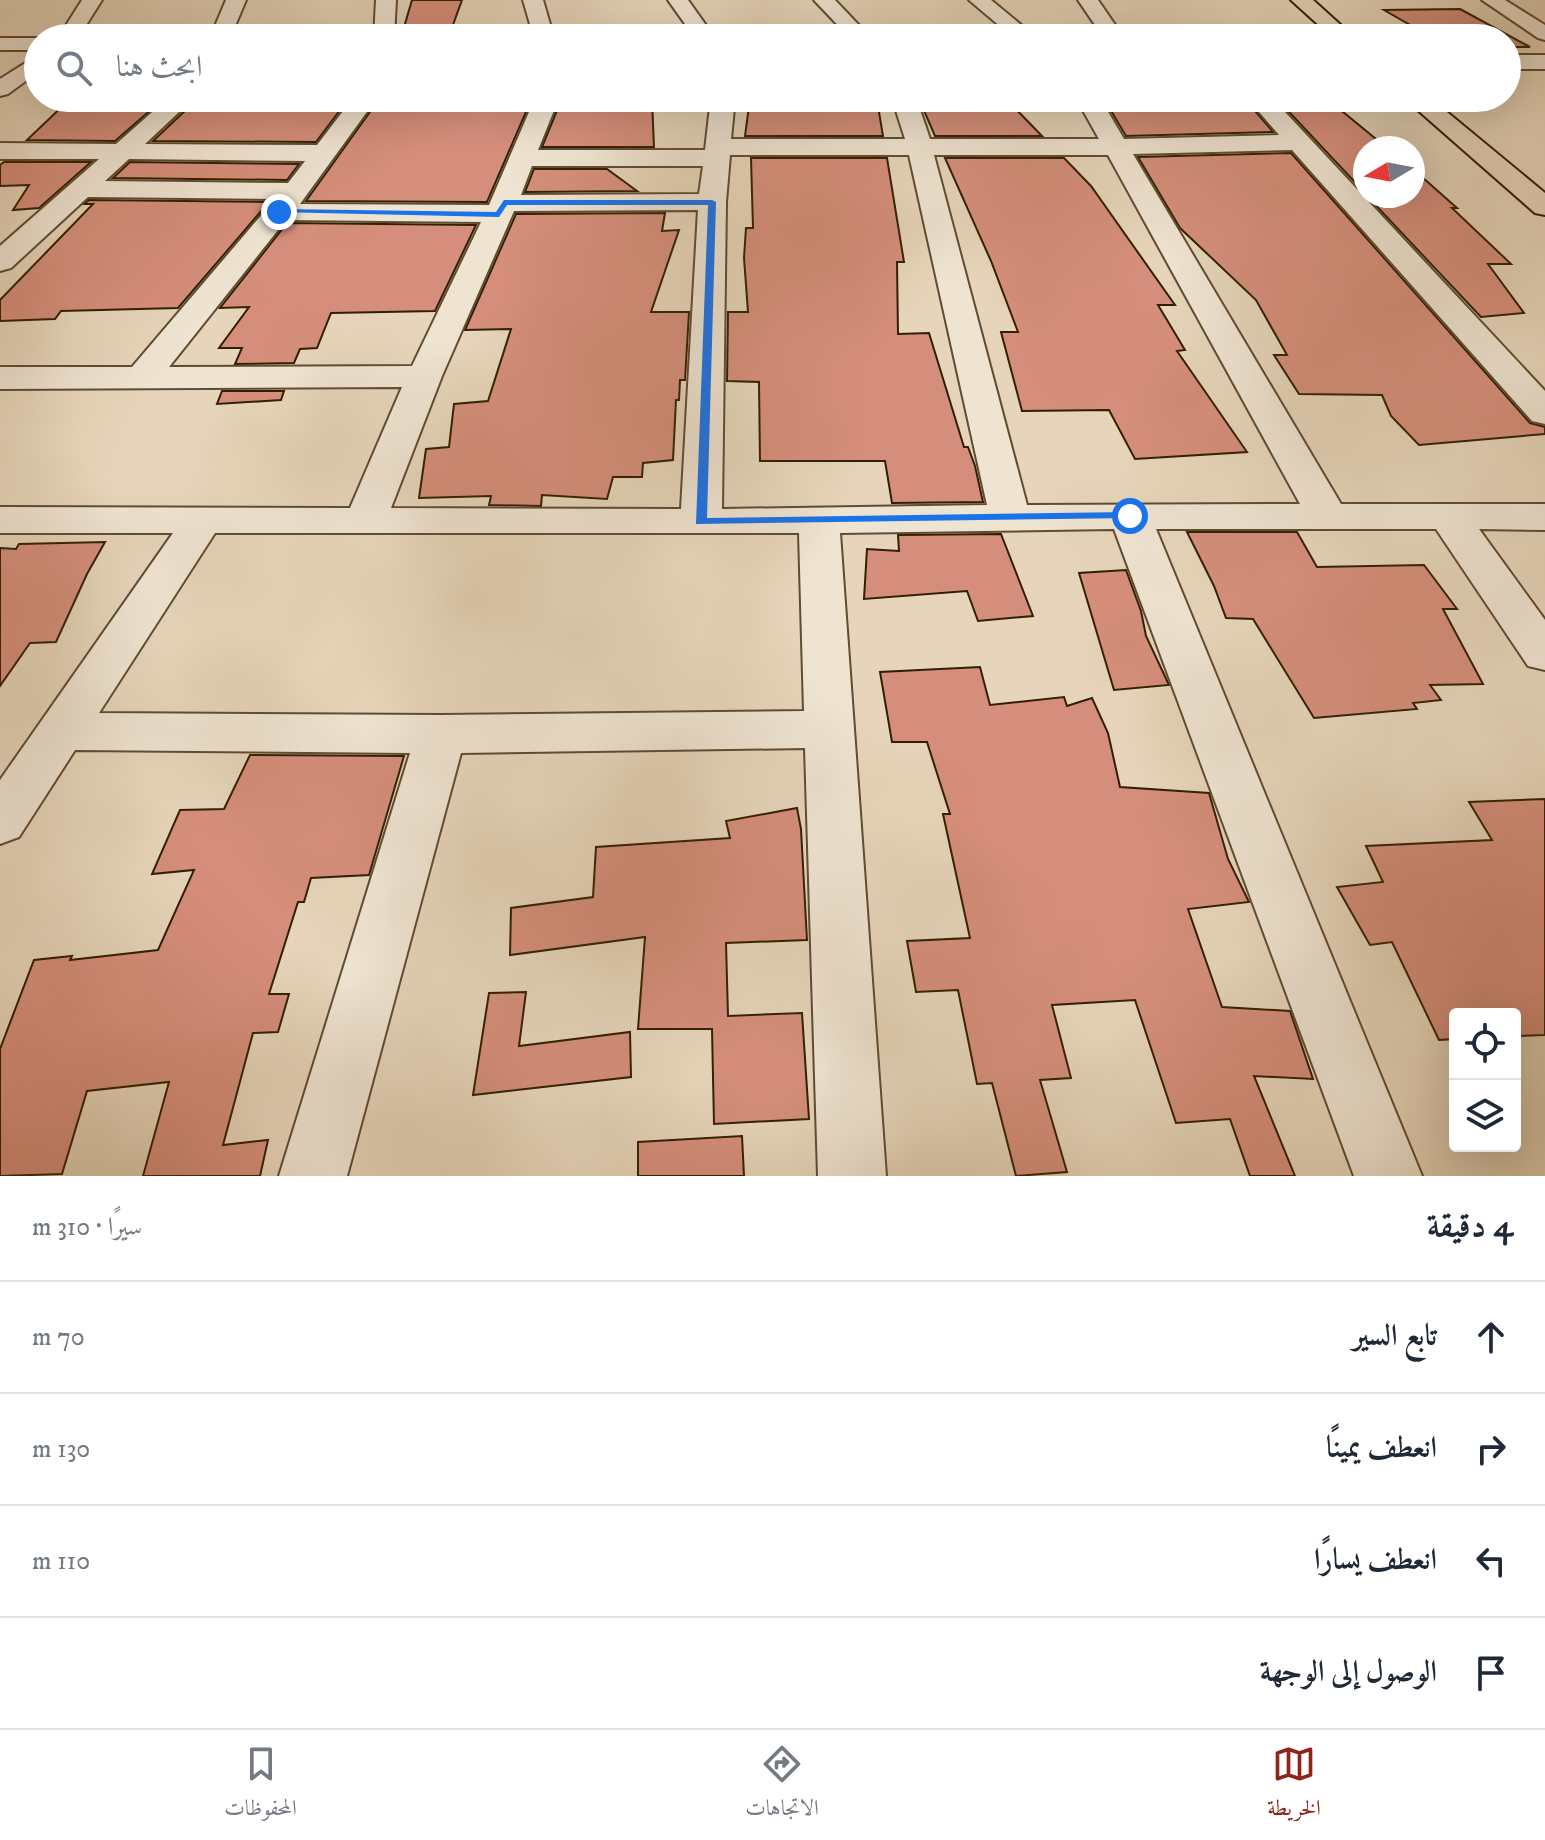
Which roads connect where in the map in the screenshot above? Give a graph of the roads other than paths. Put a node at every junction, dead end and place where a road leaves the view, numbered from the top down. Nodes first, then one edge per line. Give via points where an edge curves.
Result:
1 (92, 0) edge
2 (236, 0) edge
3 (386, 0) edge
4 (533, 0) edge
5 (678, 0) edge
6 (824, 0) edge
7 (979, 0) edge
8 (1088, 0) edge
9 (1301, 0) edge
10 (1492, 0) edge
11 (77, 24) edge
12 (226, 24) edge
13 (385, 24) edge
14 (540, 24) edge
15 (695, 24) edge
16 (847, 24) edge
17 (1009, 24) edge
18 (1104, 24) edge
19 (1329, 24) edge
20 (1545, 34) edge
21 (0, 44) edge
22 (24, 44) edge
23 (1521, 62) edge
24 (1545, 62) edge
25 (24, 72) edge
26 (0, 89) edge
27 (167, 112) edge
28 (355, 112) edge
29 (541, 112) edge
30 (721, 112) edge
31 (908, 112) edge
32 (1097, 112) edge
33 (1271, 112) edge
34 (1433, 112) edge
35 (1298, 142) junction
36 (1118, 147) junction
37 (920, 148) junction
38 (0, 151) edge
39 (124, 151) junction
40 (324, 153) junction
41 (717, 153) junction
42 (523, 158) junction
43 (84, 189) junction
44 (288, 201) junction
45 (712, 202) junction
46 (1545, 206) edge
47 (501, 209) junction
48 (0, 262) edge
49 (424, 376) junction
50 (142, 377) junction
51 (0, 378) edge
52 (1545, 413) edge
53 (1327, 515) junction
54 (1130, 516) junction
55 (1448, 516) junction
56 (1545, 517) edge
57 (1010, 518) junction
58 (0, 520) edge
59 (203, 520) junction
60 (819, 520) junction
61 (365, 522) junction
62 (701, 522) junction
63 (1545, 654) edge
64 (828, 729) junction
65 (59, 731) junction
66 (441, 734) junction
67 (0, 822) edge
68 (313, 1176) edge
69 (852, 1176) edge
70 (1388, 1176) edge

1 - 11 street
2 - 12 street
3 - 13 street
4 - 14 street
5 - 15 street
6 - 16 street
7 - 17 street
8 - 18 street
9 - 19 main road
10 - 20 street
21 - 22 street
23 - 24 street
25 - 26 street
27 - 39 street
28 - 40 street
29 - 42 street
30 - 41 street
31 - 37 street
32 - 36 street
33 - 35 street
34 - 46 main road
35 - 36 street
35 - 52 street
36 - 37 street
36 - 53 street
37 - 41 street
37 - 57 street
38 - 39 street
39 - 40 street
39 - 43 street
40 - 44 street
41 - 42 street
41 - 45 street
42 - 47 street
43 - 44 street
43 - 48 street
44 - 47 street
44 - 50 street
45 - 47 street
45 - 62 street
47 - 49 street
49 - 50 street
49 - 61 street
50 - 51 street
53 - 54 street
53 - 55 street
54 - 57 street
54 - 70 street
55 - 56 street
55 - 63 street
57 - 60 street
58 - 59 street
59 - 61 street
59 - 65 street
60 - 62 street
60 - 64 street
61 - 62 street
64 - 66 street
64 - 69 street
65 - 66 street
65 - 67 street
66 - 68 street

